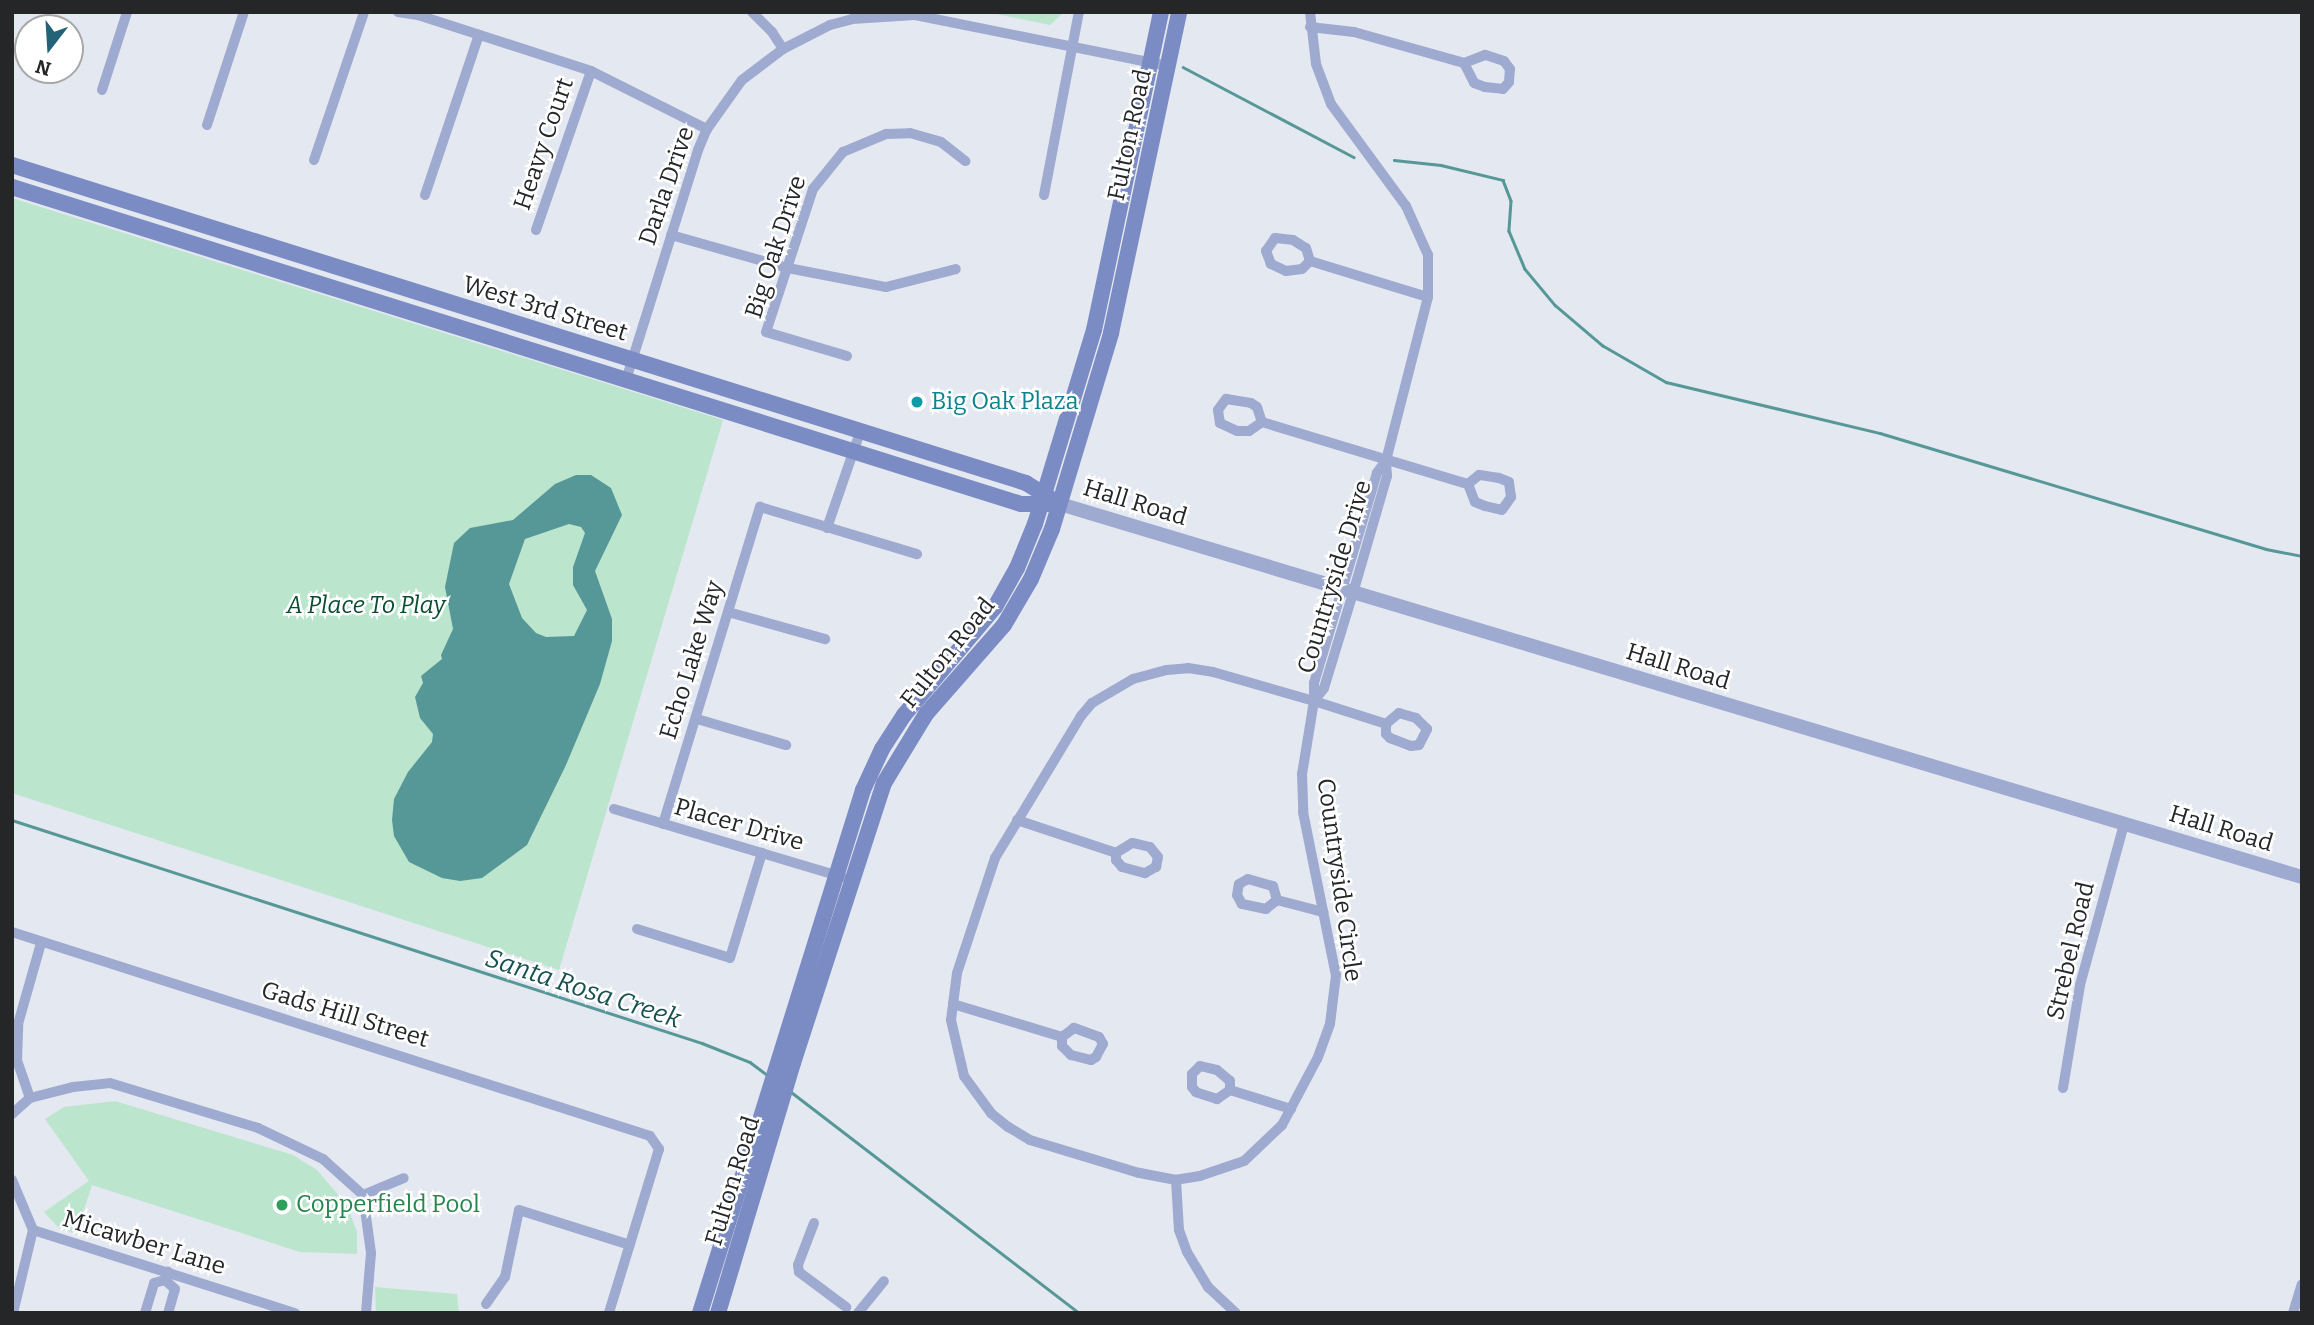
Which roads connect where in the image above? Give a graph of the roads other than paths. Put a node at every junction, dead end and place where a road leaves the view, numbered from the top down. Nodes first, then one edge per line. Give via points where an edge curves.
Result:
1 (127, 12) edge
2 (244, 12) edge
3 (364, 12) edge
4 (397, 12) edge
5 (752, 12) edge
6 (1079, 12) edge
7 (1161, 12) edge
8 (1180, 12) edge
9 (1310, 12) edge
10 (1310, 27) junction
11 (479, 35) junction
12 (1072, 46) junction
13 (783, 49) junction
14 (1151, 62) junction
15 (1464, 63) dead end
16 (1168, 66) junction
17 (591, 71) junction
18 (102, 90) dead end
19 (207, 125) dead end
20 (707, 130) junction
21 (314, 160) dead end
22 (965, 161) dead end
23 (12, 165) edge
24 (12, 187) edge
25 (425, 195) dead end
26 (1045, 195) dead end
27 (536, 230) dead end
28 (671, 235) junction
29 (1310, 261) dead end
30 (788, 268) junction
31 (956, 269) dead end
32 (1428, 297) junction
33 (847, 356) dead end
34 (632, 360) junction
35 (626, 380) junction
36 (1262, 422) dead end
37 (860, 432) junction
38 (853, 451) junction
39 (1386, 460) junction
40 (1468, 484) dead end
41 (1043, 499) junction
42 (1060, 504) junction
43 (827, 528) junction
44 (917, 554) dead end
45 (1347, 591) junction
46 (729, 612) junction
47 (825, 639) dead end
48 (1314, 701) junction
49 (697, 719) junction
50 (1386, 724) dead end
51 (786, 745) dead end
52 (614, 809) dead end
53 (1017, 820) junction
54 (663, 824) junction
55 (2124, 824) junction
56 (762, 853) junction
57 (1116, 853) dead end
58 (835, 875) junction
59 (2302, 877) edge
60 (852, 880) junction
61 (1277, 900) dead end
62 (1323, 912) junction
63 (637, 929) dead end
64 (12, 932) edge
65 (41, 943) junction
66 (953, 1004) junction
67 (1062, 1037) dead end
68 (787, 1058) junction
69 (2063, 1088) dead end
70 (1230, 1090) dead end
71 (30, 1098) junction
72 (1291, 1109) junction
73 (12, 1114) edge
74 (404, 1178) dead end
75 (12, 1180) edge
76 (1176, 1180) junction
77 (363, 1195) junction
78 (814, 1223) dead end
79 (33, 1230) junction
80 (629, 1244) junction
81 (166, 1275) junction
82 (884, 1281) dead end
83 (2302, 1284) edge
84 (486, 1304) dead end
85 (847, 1311) edge
86 (363, 1312) edge
87 (13, 1313) edge
88 (145, 1313) edge
89 (168, 1313) edge
90 (295, 1313) edge
91 (609, 1313) edge
92 (700, 1313) edge
93 (718, 1313) edge
94 (858, 1313) edge
95 (1236, 1313) edge
96 (2293, 1313) edge

1 - 18 street
2 - 19 street
3 - 21 street
4 - 11 street
5 - 13 street
6 - 12 street
7 - 14 main road, Fulton Road
8 - 16 main road, Fulton Road
9 - 10 street, Countryside Drive
10 - 15 street via 1354,32
10 - 32 street, Countryside Drive via 1331,104 1406,206 1428,255
11 - 17 street
11 - 25 street
12 - 13 street, Darla Drive via 933,17 894,15 831,25
12 - 14 street, Darla Drive
12 - 26 street
13 - 20 street, Darla Drive via 742,80
14 - 16 street, Darla Drive
14 - 41 main road, Fulton Road via 1094,330
16 - 42 main road, Fulton Road via 1111,333
17 - 20 street
17 - 27 street, Heavy Court
20 - 28 street, Darla Drive
22 - 30 street, Big Oak Drive via 941,142 910,133 886,134 843,152 813,189
23 - 34 main road, West 3rd Street
24 - 35 main road, West 3rd Street
28 - 30 street
28 - 34 street, Darla Drive
29 - 32 street
30 - 31 street via 886,287
30 - 33 street, Big Oak Drive via 766,332
32 - 39 street, Countryside Drive
34 - 35 street, Darla Drive
34 - 37 main road, West 3rd Street
35 - 38 main road, West 3rd Street
36 - 39 street
37 - 38 street
37 - 41 main road, West 3rd Street via 1026,483
38 - 41 main road, West 3rd Street via 1021,504
38 - 43 street
39 - 40 street
39 - 45 street, Countryside Drive via 1377,473
41 - 42 main road, West 3rd Street
41 - 58 main road, Fulton Road via 1023,555 995,607 917,699 882,750 855,810
42 - 45 street, Hall Road
42 - 60 main road, Fulton Road via 1039,562 1015,608 981,654 926,714 893,766
43 - 44 street
43 - 46 street, Echo Lake Way via 760,507
45 - 48 street, Countryside Drive via 1314,683
45 - 55 street, Hall Road
46 - 47 street
46 - 49 street, Echo Lake Way
48 - 50 street
48 - 53 street, Countryside Circle via 1213,671 1167,670 1133,679 1102,696 1081,716
48 - 62 street, Countryside Circle via 1302,774 1303,812
49 - 51 street
49 - 54 street, Echo Lake Way
52 - 54 street, Placer Drive
53 - 57 street
53 - 66 street, Countryside Circle via 995,859 980,900 957,973
54 - 56 street, Placer Drive
55 - 59 street, Hall Road
55 - 69 street, Strebel Road via 2080,985
56 - 58 street, Placer Drive
56 - 63 street via 730,958
58 - 60 street, Placer Drive
58 - 68 main road, Fulton Road
60 - 68 main road, Fulton Road
61 - 62 street
62 - 72 street, Countryside Circle via 1336,975 1334,1003 1317,1059
64 - 65 street, Gads Hill Street
65 - 71 street via 18,1024 17,1061
65 - 80 street, Gads Hill Street via 139,970 650,1136 659,1149
66 - 67 street
66 - 76 street, Countryside Circle via 954,1040 964,1076 991,1113 1008,1127 1030,1140
68 - 92 main road, Fulton Road via 763,1110
68 - 93 main road, Fulton Road via 775,1122
70 - 72 street
71 - 73 street
71 - 77 street via 110,1083 182,1103 258,1128 323,1158
72 - 76 street, Countryside Circle via 1266,1142 1244,1161
74 - 77 street
75 - 79 street, Micawber Lane
76 - 95 street via 1179,1230 1187,1252 1208,1287
77 - 86 street via 371,1253
78 - 85 street via 799,1272
79 - 81 street, Micawber Lane
79 - 87 street
80 - 84 street via 519,1210 505,1277
80 - 91 street
81 - 88 street via 154,1283
81 - 89 street via 175,1289
81 - 90 street, Micawber Lane
82 - 94 street
83 - 96 street

